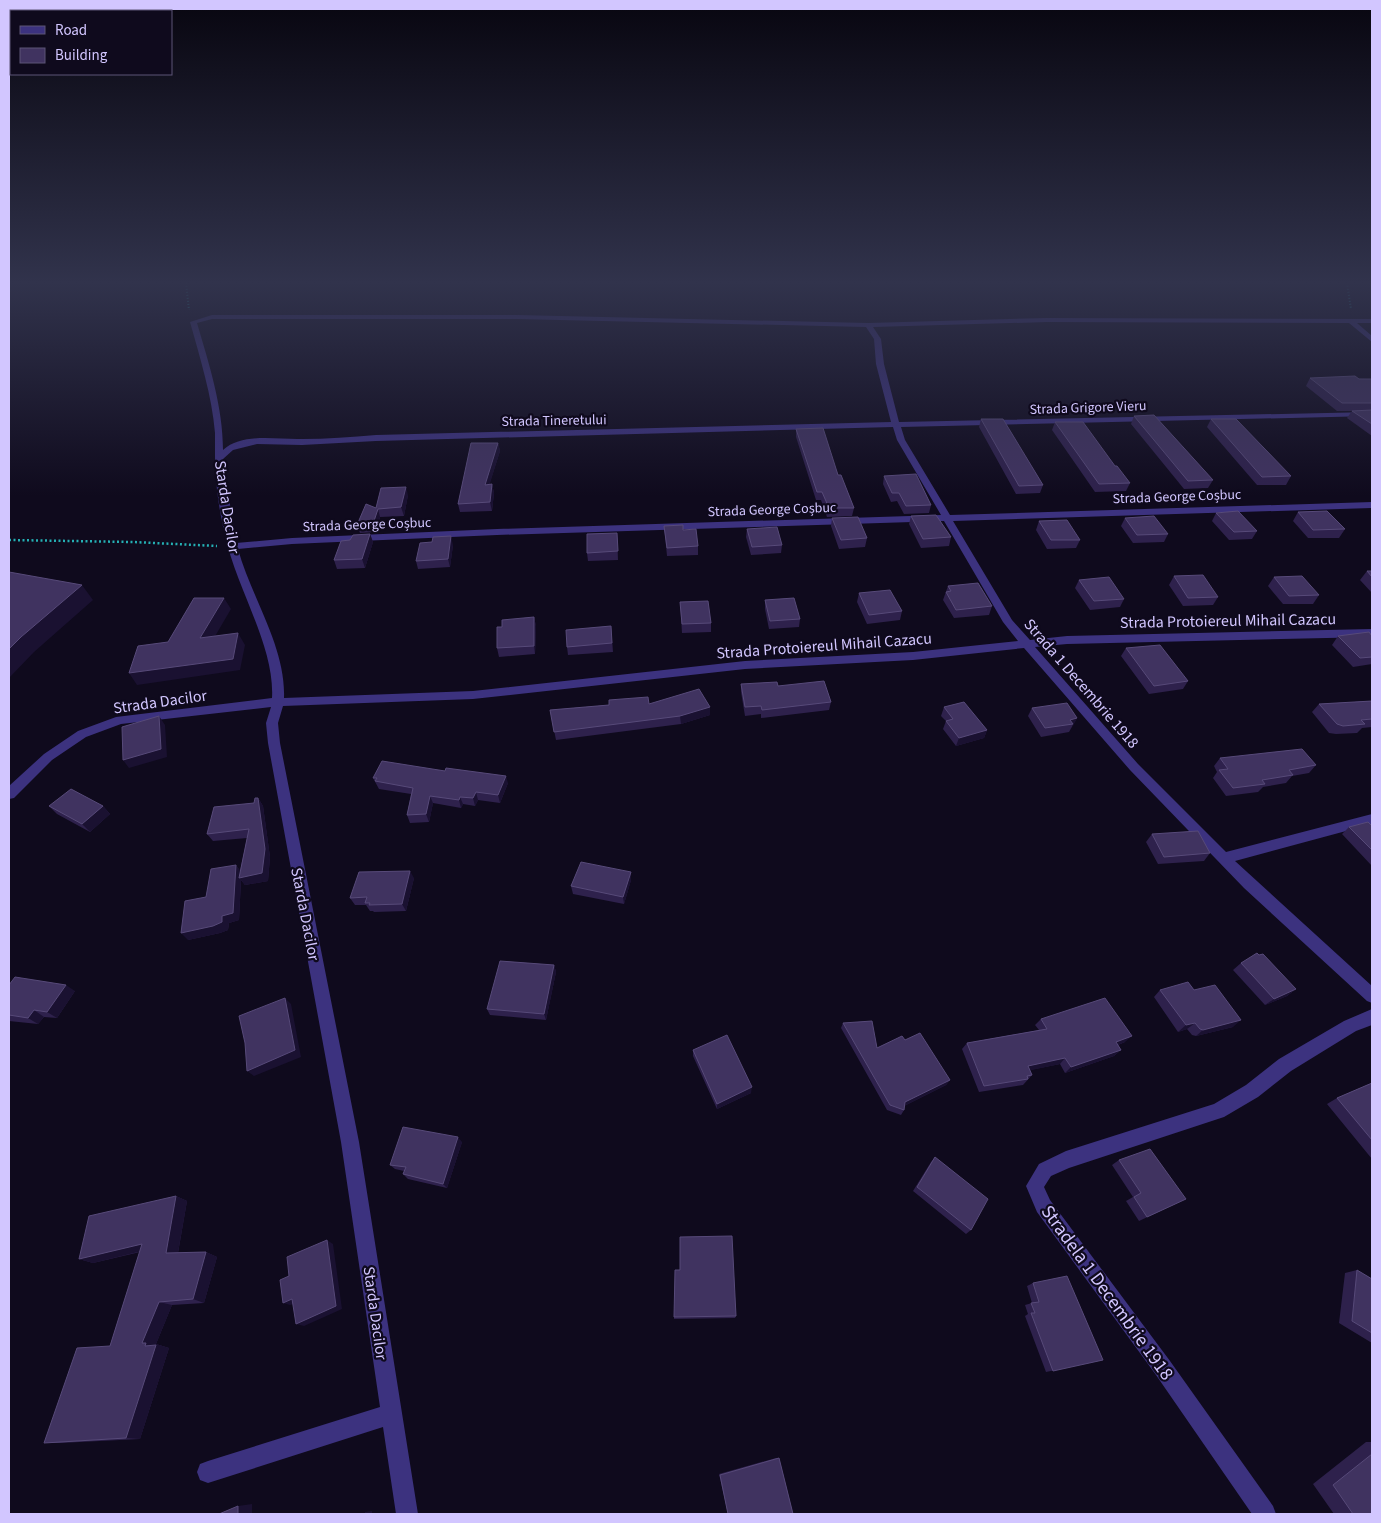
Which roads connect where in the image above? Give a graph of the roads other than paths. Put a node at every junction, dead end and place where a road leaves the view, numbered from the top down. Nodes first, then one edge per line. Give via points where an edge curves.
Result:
1 (202, 354) edge
2 (880, 354) edge
3 (1372, 414) edge
4 (895, 425) junction
5 (225, 436) junction
6 (257, 441) junction
7 (219, 458) junction
8 (1372, 505) edge
9 (949, 519) junction
10 (233, 546) junction
11 (1372, 633) edge
12 (1028, 645) junction
13 (278, 702) junction
14 (9, 794) edge
15 (1372, 819) edge
16 (1224, 858) junction
17 (1372, 996) edge
18 (1372, 1017) edge
19 (391, 1414) junction
20 (208, 1472) dead end
21 (407, 1514) edge
22 (1265, 1514) edge

1 - 5 street, Starda Dacilor
2 - 4 street, Strada 1 Decembrie 1918
3 - 4 street, Strada Grigore Vieru
4 - 6 street, Strada Tineretului
4 - 9 street, Strada 1 Decembrie 1918
5 - 6 street
5 - 7 street, Starda Dacilor
6 - 7 street, Strada Tineretului via 230,448
7 - 10 street, Starda Dacilor
8 - 9 street, Strada George Coșbuc
9 - 10 street, Strada George Coșbuc via 488,532
9 - 12 street, Strada 1 Decembrie 1918 via 1008,622
10 - 13 street, Starda Dacilor via 234,557 274,660 279,682
11 - 12 street, Strada Protoiereul Mihail Cazacu via 1067,640
12 - 13 street, Strada Protoiereul Mihail Cazacu via 914,656 745,665 473,695
12 - 16 street, Strada 1 Decembrie 1918 via 1134,767
13 - 14 street, Strada Dacilor via 120,720 82,734 48,757
13 - 19 street, Starda Dacilor via 272,723 274,743 350,1142
15 - 16 street
16 - 17 street, Strada 1 Decembrie 1918
18 - 22 street, Stradela 1 Decembrie 1918 via 1350,1026 1285,1065 1252,1091 1218,1111 1066,1160 1045,1170 1035,1186 1043,1206 1163,1368
19 - 20 street
19 - 21 street, Starda Dacilor

